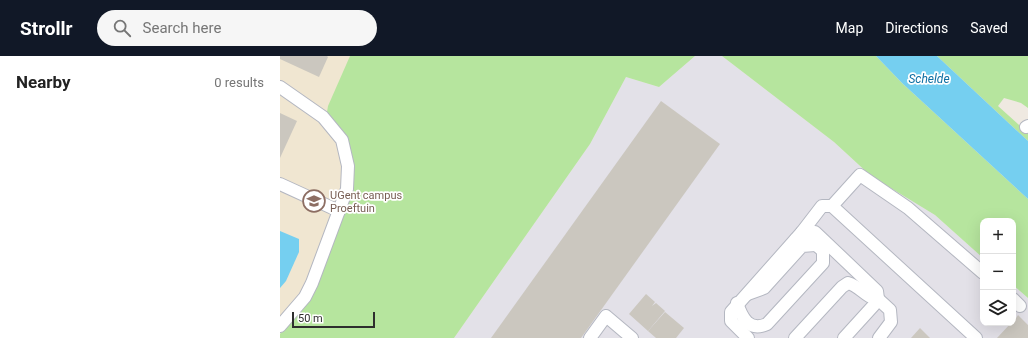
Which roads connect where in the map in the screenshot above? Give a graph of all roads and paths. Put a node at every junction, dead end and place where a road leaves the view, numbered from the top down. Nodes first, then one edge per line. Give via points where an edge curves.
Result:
1 (280, 87) edge
2 (280, 184) edge
3 (832, 206) junction
4 (338, 211) junction
5 (799, 236) junction
6 (815, 245) junction
7 (980, 270) edge
8 (878, 299) junction
9 (740, 300) junction
10 (280, 326) edge
11 (590, 338) edge
12 (632, 338) edge
13 (748, 338) edge
14 (796, 338) edge
15 (844, 338) edge
16 (879, 338) edge
17 (976, 338) edge

1 - 4 lane via 323,117 342,140 348,166 347,189
2 - 4 lane
3 - 5 lane via 822,206
3 - 7 lane via 860,175 908,208
3 - 17 lane
4 - 10 lane via 305,297
5 - 6 lane via 808,238
5 - 8 lane via 815,232 877,290
5 - 9 lane
6 - 9 lane via 802,246 764,288
6 - 9 lane via 822,251 823,263 767,324 759,327 751,325 741,316
8 - 14 lane via 871,298 856,285 848,283
8 - 15 lane
8 - 16 lane via 890,310 892,316 891,322
9 - 13 lane via 731,312 731,322
11 - 12 lane via 606,316

